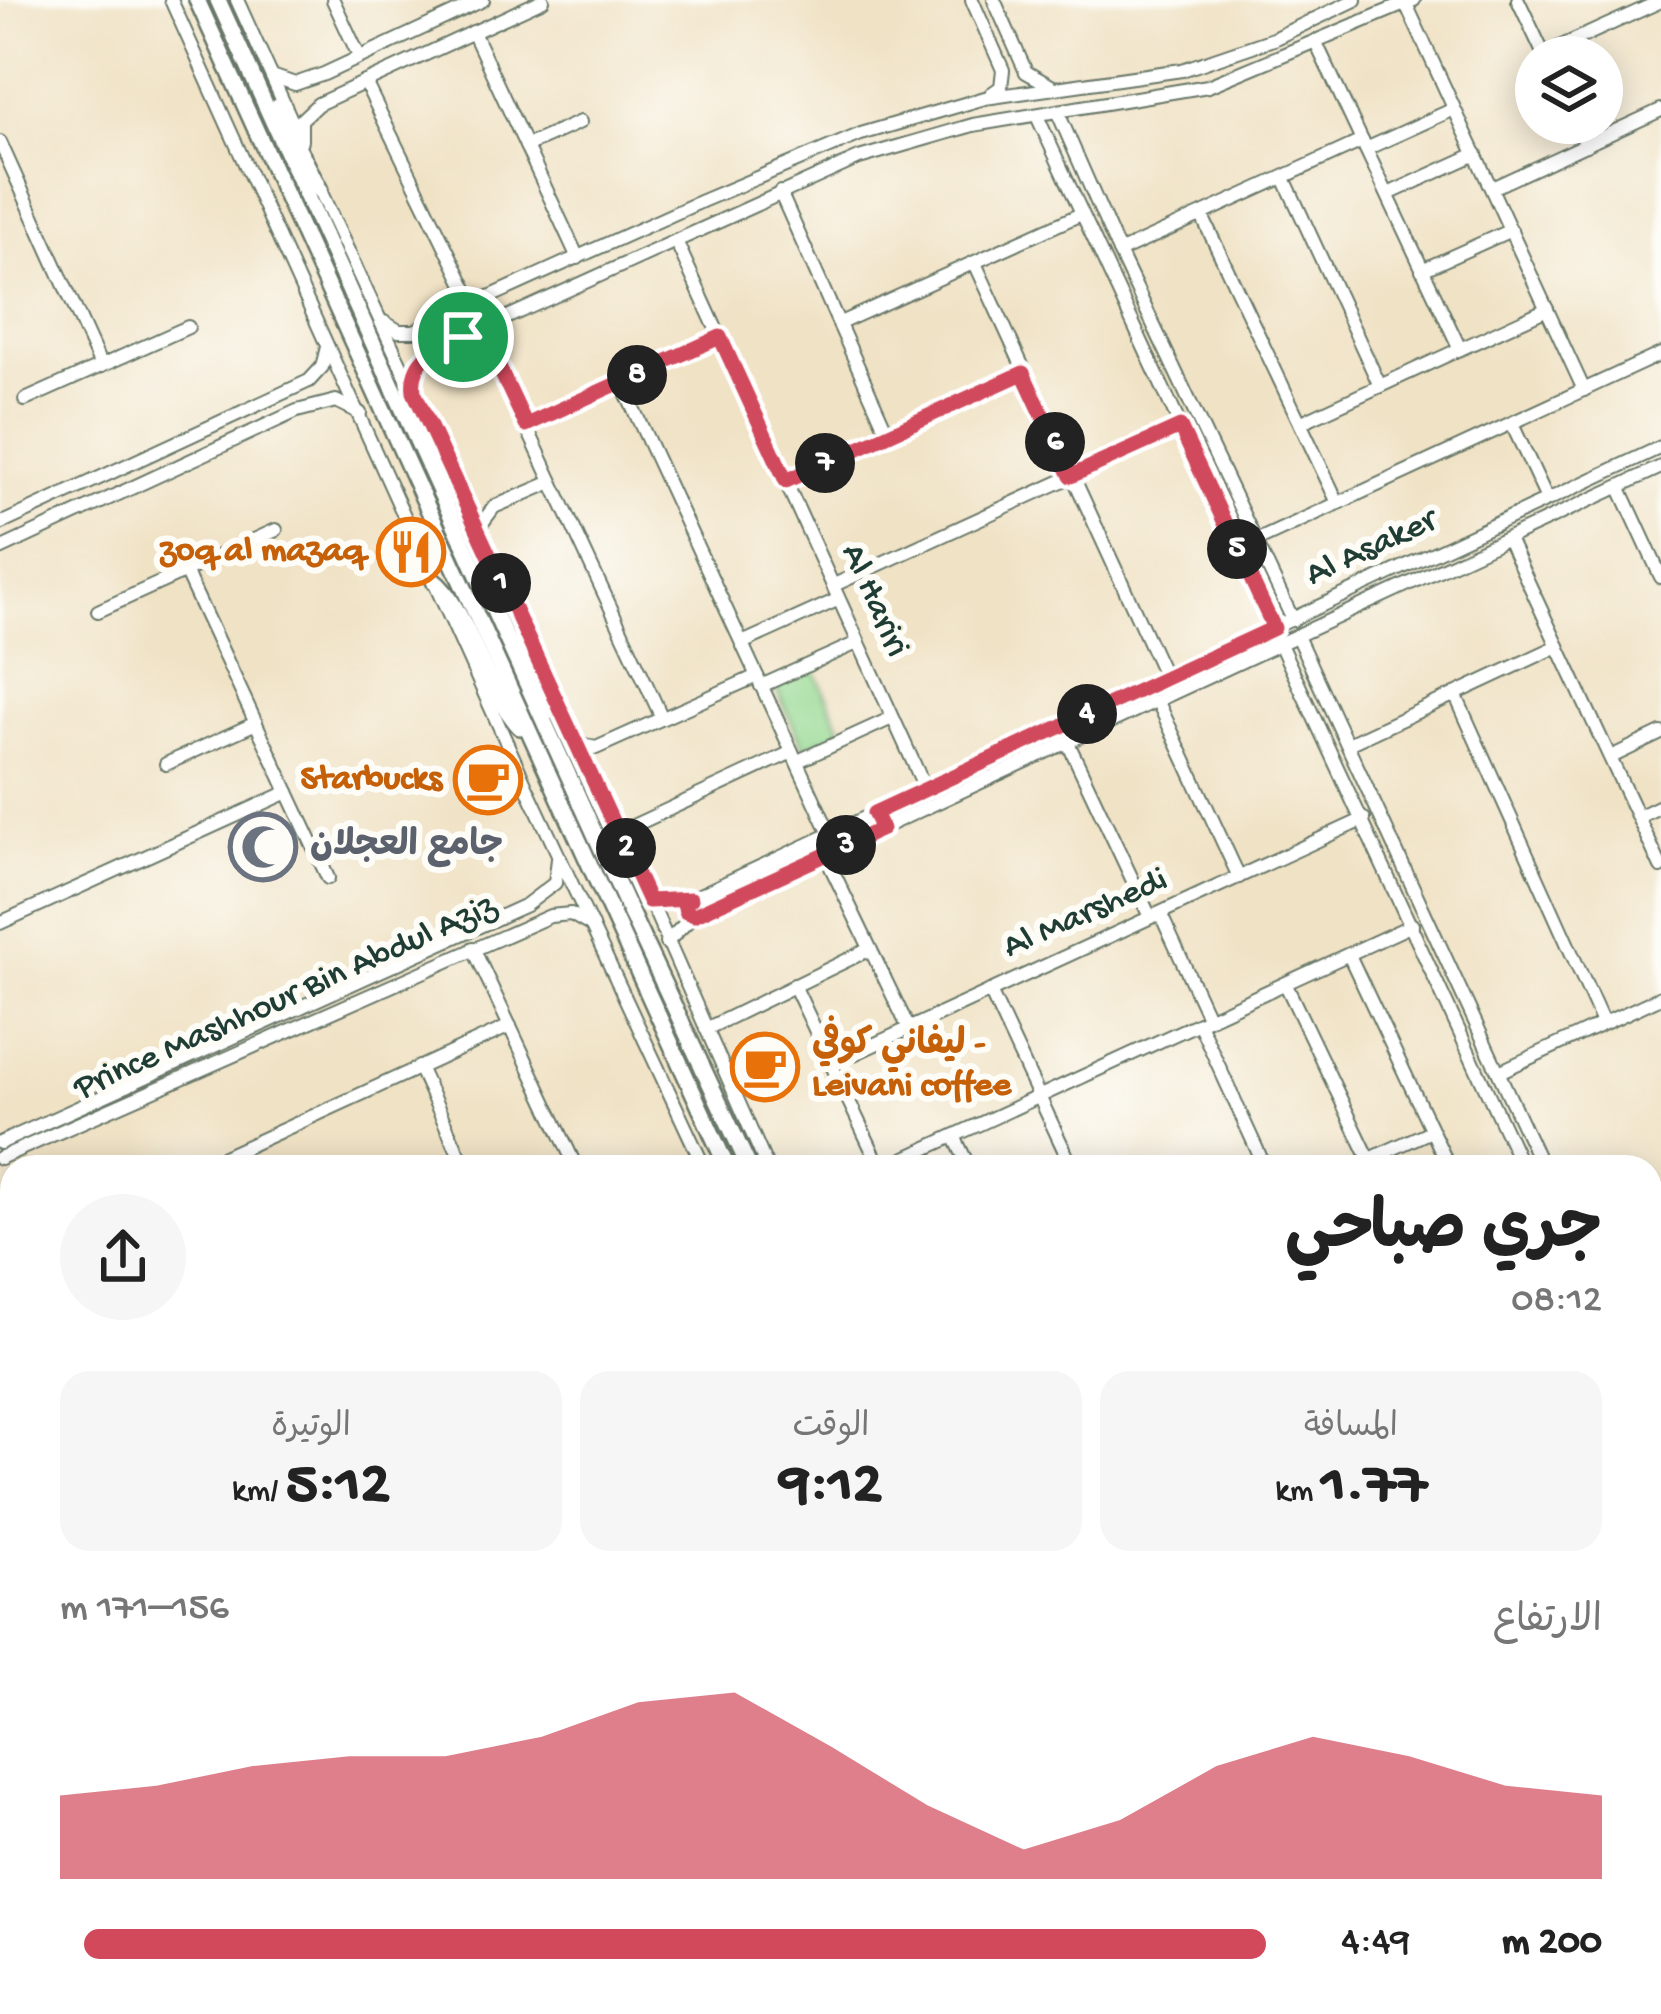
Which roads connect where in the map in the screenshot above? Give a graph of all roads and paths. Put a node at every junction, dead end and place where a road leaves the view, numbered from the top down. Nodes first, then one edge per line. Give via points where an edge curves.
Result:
1 (171, 0) edge
2 (197, 0) edge
3 (220, 0) edge
4 (237, 0) edge
5 (333, 0) edge
6 (482, 0) edge
7 (543, 0) edge
8 (972, 0) edge
9 (994, 0) edge
10 (1354, 0) edge
11 (1518, 0) edge
12 (1661, 1) edge
13 (1410, 2) edge
14 (473, 32) junction
15 (1535, 36) edge
16 (1587, 36) edge
17 (1316, 43) junction
18 (359, 56) junction
19 (323, 74) junction
20 (272, 76) junction
21 (1143, 78) junction
22 (365, 82) junction
23 (1054, 88) junction
24 (331, 97) junction
25 (986, 98) junction
26 (1147, 98) junction
27 (1454, 109) junction
28 (1661, 110) edge
29 (1058, 112) junction
30 (1037, 116) junction
31 (580, 122) dead end
32 (301, 141) junction
33 (0, 142) edge
34 (1364, 145) junction
35 (526, 146) junction
36 (1586, 146) joint
37 (1476, 154) junction
38 (1283, 178) junction
39 (1492, 188) junction
40 (320, 190) junction
41 (780, 192) junction
42 (1388, 194) junction
43 (1081, 214) junction
44 (1202, 216) junction
45 (1510, 230) junction
46 (676, 241) junction
47 (1119, 252) junction
48 (578, 258) junction
49 (975, 263) junction
50 (1422, 270) junction
51 (474, 305) junction
52 (1547, 309) junction
53 (452, 315) junction
54 (380, 320) junction
55 (840, 323) junction
56 (188, 327) dead end
57 (481, 329) junction
58 (463, 337) junction
59 (720, 337) junction
60 (327, 346) junction
61 (1460, 349) junction
62 (1661, 354) edge
63 (101, 366) junction
64 (1023, 373) junction
65 (620, 382) junction
66 (1380, 386) junction
67 (291, 389) junction
68 (1584, 390) junction
69 (414, 392) junction
70 (25, 400) dead end
71 (297, 411) junction
72 (360, 412) junction
73 (1302, 422) junction
74 (1512, 424) junction
75 (526, 425) junction
76 (1180, 427) junction
77 (888, 434) junction
78 (1661, 447) edge
79 (1642, 456) junction
80 (1655, 470) edge
81 (1071, 476) junction
82 (786, 481) junction
83 (552, 482) junction
84 (1620, 488) junction
85 (68, 492) junction
86 (1547, 499) junction
87 (1338, 503) junction
88 (76, 512) junction
89 (0, 524) edge
90 (276, 530) dead end
91 (477, 530) junction
92 (1508, 538) junction
93 (1254, 542) junction
94 (0, 549) edge
95 (187, 572) junction
96 (1661, 577) edge
97 (434, 581) junction
98 (834, 584) junction
99 (836, 600) junction
100 (512, 606) junction
101 (98, 611) dead end
102 (1292, 620) junction
103 (1274, 628) junction
104 (1297, 636) junction
105 (742, 643) junction
106 (857, 643) junction
107 (1280, 644) junction
108 (1558, 646) junction
109 (1311, 667) junction
110 (1295, 675) junction
111 (1166, 679) junction
112 (759, 681) junction
113 (1455, 694) junction
114 (1158, 702) junction
115 (1331, 707) junction
116 (1316, 715) junction
117 (662, 718) junction
118 (892, 718) junction
119 (256, 723) junction
120 (1661, 734) edge
121 (529, 735) junction
122 (578, 743) junction
123 (1068, 743) junction
124 (1348, 744) junction
125 (596, 748) junction
126 (795, 757) junction
127 (1611, 757) junction
128 (166, 764) dead end
129 (589, 767) junction
130 (925, 788) junction
131 (288, 792) junction
132 (577, 792) junction
133 (1661, 806) edge
134 (874, 813) junction
135 (1638, 817) junction
136 (1364, 819) junction
137 (882, 829) junction
138 (620, 832) junction
139 (830, 834) junction
140 (558, 852) junction
141 (825, 855) junction
142 (1661, 867) edge
143 (1239, 877) junction
144 (328, 878) dead end
145 (534, 899) junction
146 (691, 899) junction
147 (649, 901) junction
148 (1427, 914) junction
149 (694, 915) junction
150 (1155, 916) junction
151 (543, 919) junction
152 (0, 923) edge
153 (1412, 923) junction
154 (596, 929) junction
155 (666, 943) junction
156 (473, 948) junction
157 (870, 950) junction
158 (1349, 955) junction
159 (1286, 985) junction
160 (794, 986) junction
161 (991, 991) junction
162 (1661, 997) edge
163 (1204, 1021) junction
164 (1604, 1023) junction
165 (510, 1026) junction
166 (706, 1029) junction
167 (908, 1029) junction
168 (832, 1064) junction
169 (419, 1067) junction
170 (1499, 1072) junction
171 (1039, 1096) junction
172 (1431, 1131) junction
173 (954, 1136) junction
174 (0, 1143) edge
175 (7, 1155) edge
176 (228, 1155) edge
177 (459, 1155) edge
178 (570, 1155) edge
179 (699, 1155) edge
180 (722, 1155) edge
181 (743, 1155) edge
182 (762, 1155) edge
183 (877, 1155) edge
184 (910, 1155) edge
185 (963, 1155) edge
186 (1066, 1155) edge
187 (1260, 1155) edge
188 (1367, 1155) edge
189 (1386, 1155) edge
190 (1443, 1155) edge
191 (1517, 1155) edge
192 (1537, 1155) edge

1 - 60 street
2 - 121 main road
3 - 40 main road
3 - 132 main road
4 - 20 street
5 - 18 street
6 - 18 street
7 - 14 street
8 - 25 street via 1004,78
9 - 23 street via 1026,72
10 - 21 street via 1273,39
11 - 15 street
12 - 16 street
13 - 17 street
13 - 27 street
14 - 22 street
14 - 35 street
17 - 26 street via 1208,86
17 - 34 street
18 - 19 street
19 - 20 street via 295,84
19 - 24 street via 316,92
20 - 32 street
21 - 23 street
21 - 26 street
22 - 24 street
22 - 51 street
23 - 25 street
24 - 32 street via 301,120
25 - 48 street via 861,134
26 - 29 street
27 - 34 street
27 - 37 street
28 - 36 street
29 - 30 street
29 - 47 street
30 - 41 street via 973,125 860,158
30 - 43 street
31 - 35 street
32 - 40 street
33 - 63 street
34 - 38 street
34 - 42 street
35 - 48 street
36 - 39 street
37 - 39 street
37 - 42 street
38 - 44 street
38 - 66 street
39 - 45 street
40 - 54 street
41 - 46 street
41 - 55 street
42 - 50 street
43 - 49 street
43 - 76 street
44 - 47 street
44 - 73 street
45 - 50 street
45 - 52 street
46 - 57 street
46 - 59 street, Al Hariri
47 - 93 street
48 - 51 street
49 - 55 street
49 - 64 street
50 - 61 street
51 - 53 street
52 - 61 street
52 - 68 street
53 - 54 street via 407,332
53 - 58 street via 447,331
54 - 69 street
55 - 77 street
56 - 63 street
57 - 58 street
57 - 75 street
58 - 69 street via 425,355
59 - 65 street
59 - 82 street, Al Hariri
60 - 67 street via 316,375
60 - 72 street
61 - 66 street
62 - 68 street
63 - 70 street
64 - 77 street
64 - 81 street
65 - 75 street
65 - 105 street
66 - 73 street
67 - 71 street via 303,397
67 - 85 street
68 - 74 street
69 - 91 street
71 - 72 street via 335,401
71 - 88 street
72 - 97 street
73 - 87 street
74 - 86 street
74 - 87 street
75 - 83 street
76 - 81 street
76 - 103 street
77 - 82 street
78 - 79 street, Al Asaker
79 - 80 street
79 - 86 street, Al Asaker
80 - 84 street, Al Asaker
81 - 98 street
81 - 111 street
82 - 98 street, Al Hariri
83 - 91 street via 494,508
83 - 117 street
84 - 92 street, Al Asaker
84 - 96 street
85 - 88 street
85 - 89 street
86 - 102 street, Al Asaker
87 - 93 street
88 - 94 street
90 - 95 street
91 - 100 street
92 - 104 street, Al Asaker
92 - 108 street
93 - 102 street
95 - 101 street
95 - 119 street
97 - 121 main road via 500,703
97 - 140 street
98 - 99 street, Al Hariri
99 - 105 street
99 - 106 street, Al Hariri
100 - 122 street
100 - 132 main road via 577,772
102 - 103 street, Al Asaker
103 - 111 street, Al Asaker
104 - 107 street, Al Asaker
104 - 109 street
105 - 112 street
106 - 112 street
106 - 118 street, Al Hariri
107 - 110 street
107 - 114 street, Al Asaker
108 - 113 street
108 - 127 street
109 - 110 street via 1295,662
109 - 115 street
110 - 116 street
111 - 130 street, Al Asaker
112 - 117 street
112 - 126 street
113 - 124 street
113 - 164 street
114 - 123 street, Al Asaker
114 - 143 street
115 - 116 street
115 - 124 street
116 - 136 street
117 - 125 street
118 - 126 street
118 - 130 street, Al Hariri
119 - 128 street
119 - 131 street
120 - 127 street
121 - 180 main road
122 - 125 street
122 - 129 street
123 - 137 street, Al Asaker
123 - 150 street
124 - 148 street
125 - 129 street
126 - 138 street
126 - 139 street
127 - 135 street
129 - 138 street
130 - 134 street, Al Asaker
131 - 144 street
131 - 152 street
132 - 181 main road
133 - 135 street
134 - 137 street
134 - 139 street, Al Asaker
135 - 142 street
136 - 143 street, Al Marshedi
136 - 153 street
137 - 141 street, Al Asaker
138 - 147 street
139 - 146 street, Al Asaker
140 - 145 street, Prince Mashhour Bin Abdul Aziz via 555,883
140 - 154 street
141 - 149 street, Al Asaker
141 - 157 street
143 - 150 street, Al Marshedi
145 - 151 street via 545,908
145 - 174 street, Prince Mashhour Bin Abdul Aziz
146 - 147 street, Al Asaker
146 - 149 street via 684,904
147 - 155 street
148 - 153 street
148 - 170 street
149 - 155 street, Al Asaker
150 - 161 street, Al Marshedi
150 - 163 street
151 - 154 street, Prince Mashhour Bin Abdul Aziz via 572,914
151 - 156 street, Prince Mashhour Bin Abdul Aziz
153 - 158 street
153 - 191 street
154 - 179 street
155 - 166 street
156 - 165 street
156 - 175 street, Prince Mashhour Bin Abdul Aziz
157 - 160 street
157 - 167 street
158 - 159 street
158 - 172 street
159 - 163 street
159 - 188 street
160 - 166 street
160 - 168 street
161 - 167 street, Al Marshedi
161 - 171 street
162 - 164 street
163 - 171 street
163 - 187 street
164 - 170 street
165 - 169 street
165 - 178 street
166 - 182 street
167 - 168 street, Al Marshedi
168 - 183 street
169 - 176 street
169 - 177 street
170 - 192 street
171 - 173 street
171 - 186 street
172 - 189 street
172 - 190 street
173 - 184 street
173 - 185 street

